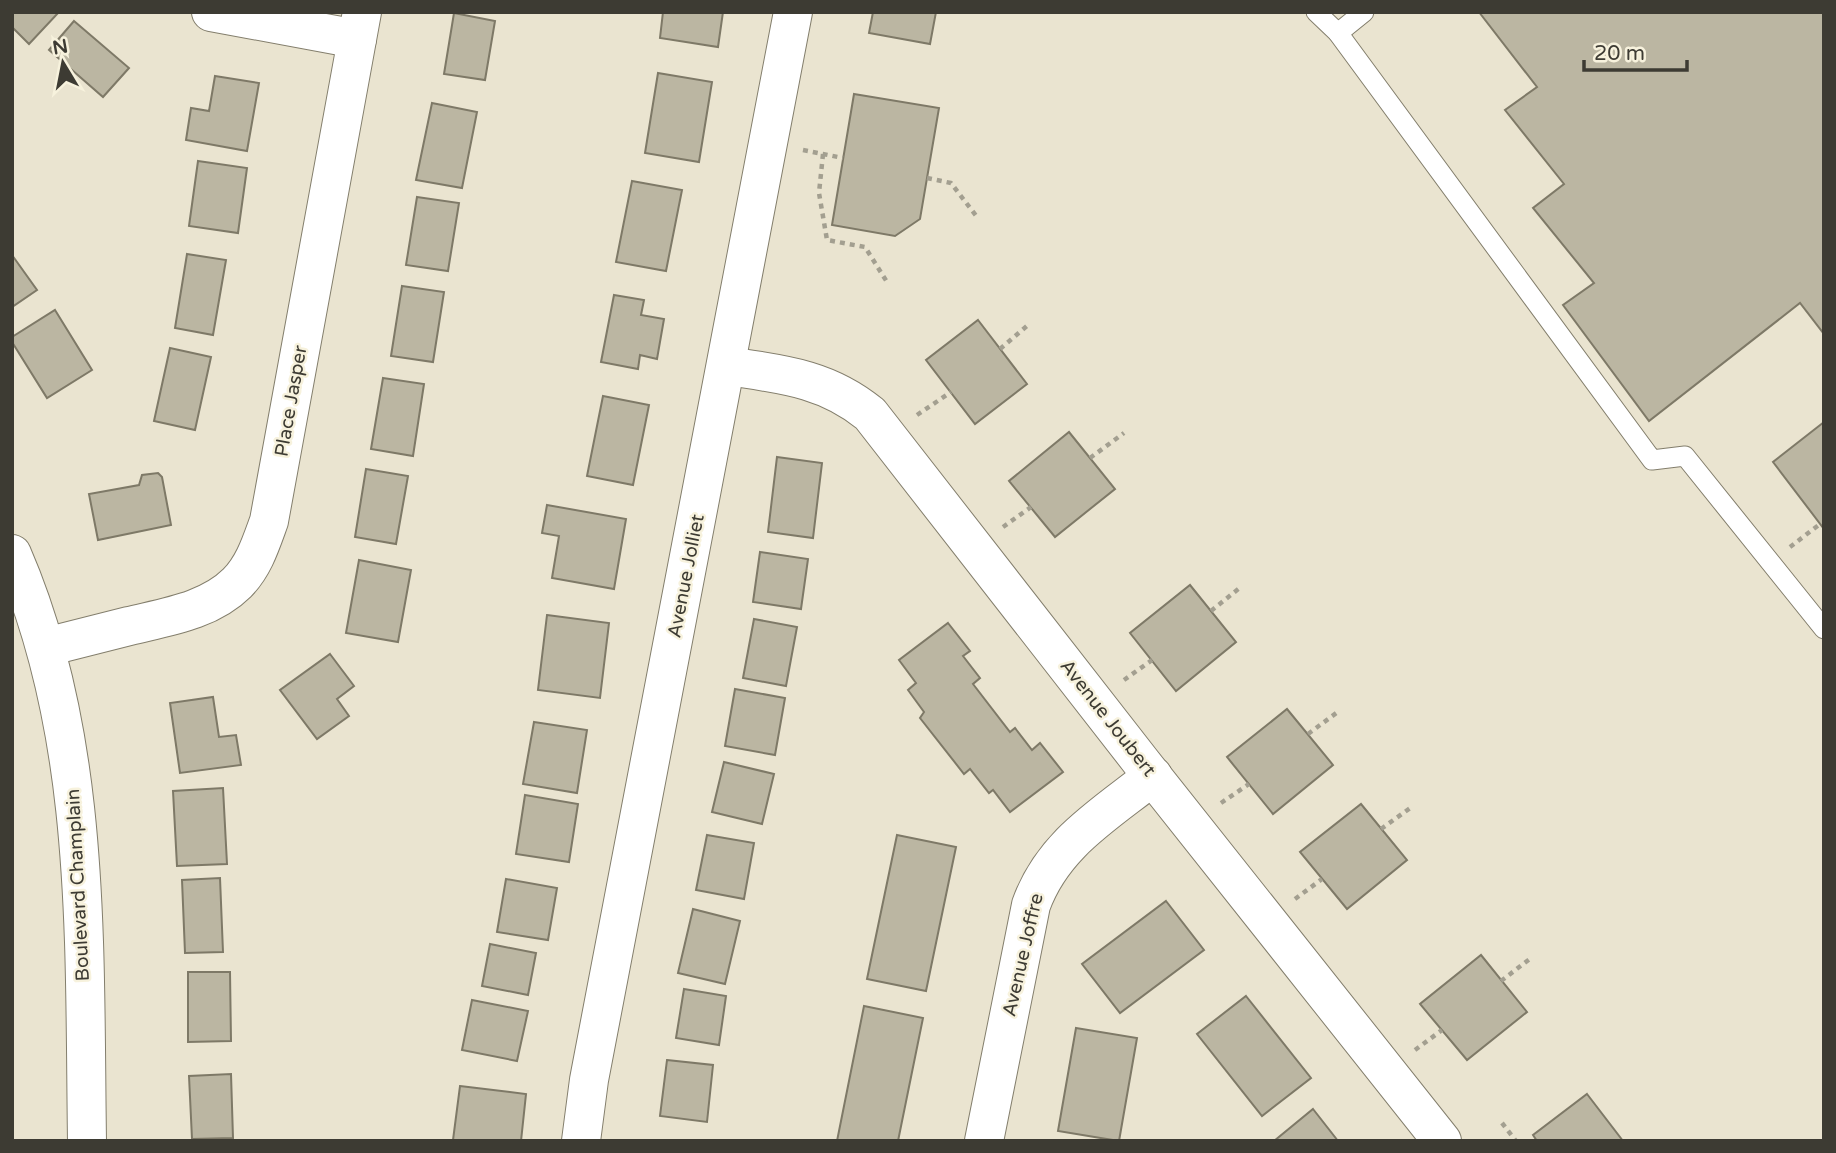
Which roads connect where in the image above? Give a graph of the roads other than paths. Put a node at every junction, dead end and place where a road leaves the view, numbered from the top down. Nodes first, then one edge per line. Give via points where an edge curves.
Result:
1 (211, 12) edge
2 (793, 12) edge
3 (1316, 12) edge
4 (1364, 12) edge
5 (360, 26) edge
6 (1338, 33) junction
7 (727, 366) junction
8 (12, 554) edge
9 (1824, 629) edge
10 (46, 648) junction
11 (1153, 776) junction
12 (87, 1141) edge
13 (581, 1141) edge
14 (984, 1141) edge
15 (1443, 1141) edge

1 - 5 street
2 - 7 street, Avenue Jolliet
3 - 6 lane
4 - 6 lane
5 - 10 street, Place Jasper via 269,522 249,568 218,598 189,611
6 - 9 lane via 1653,460 1685,456
7 - 11 street, Avenue Joubert via 816,382 870,414
7 - 13 street, Avenue Jolliet
8 - 10 street, Boulevard Champlain
10 - 12 street, Boulevard Champlain via 79,842
11 - 14 street, Avenue Joffre via 1075,837 1038,886
11 - 15 street, Avenue Joubert

